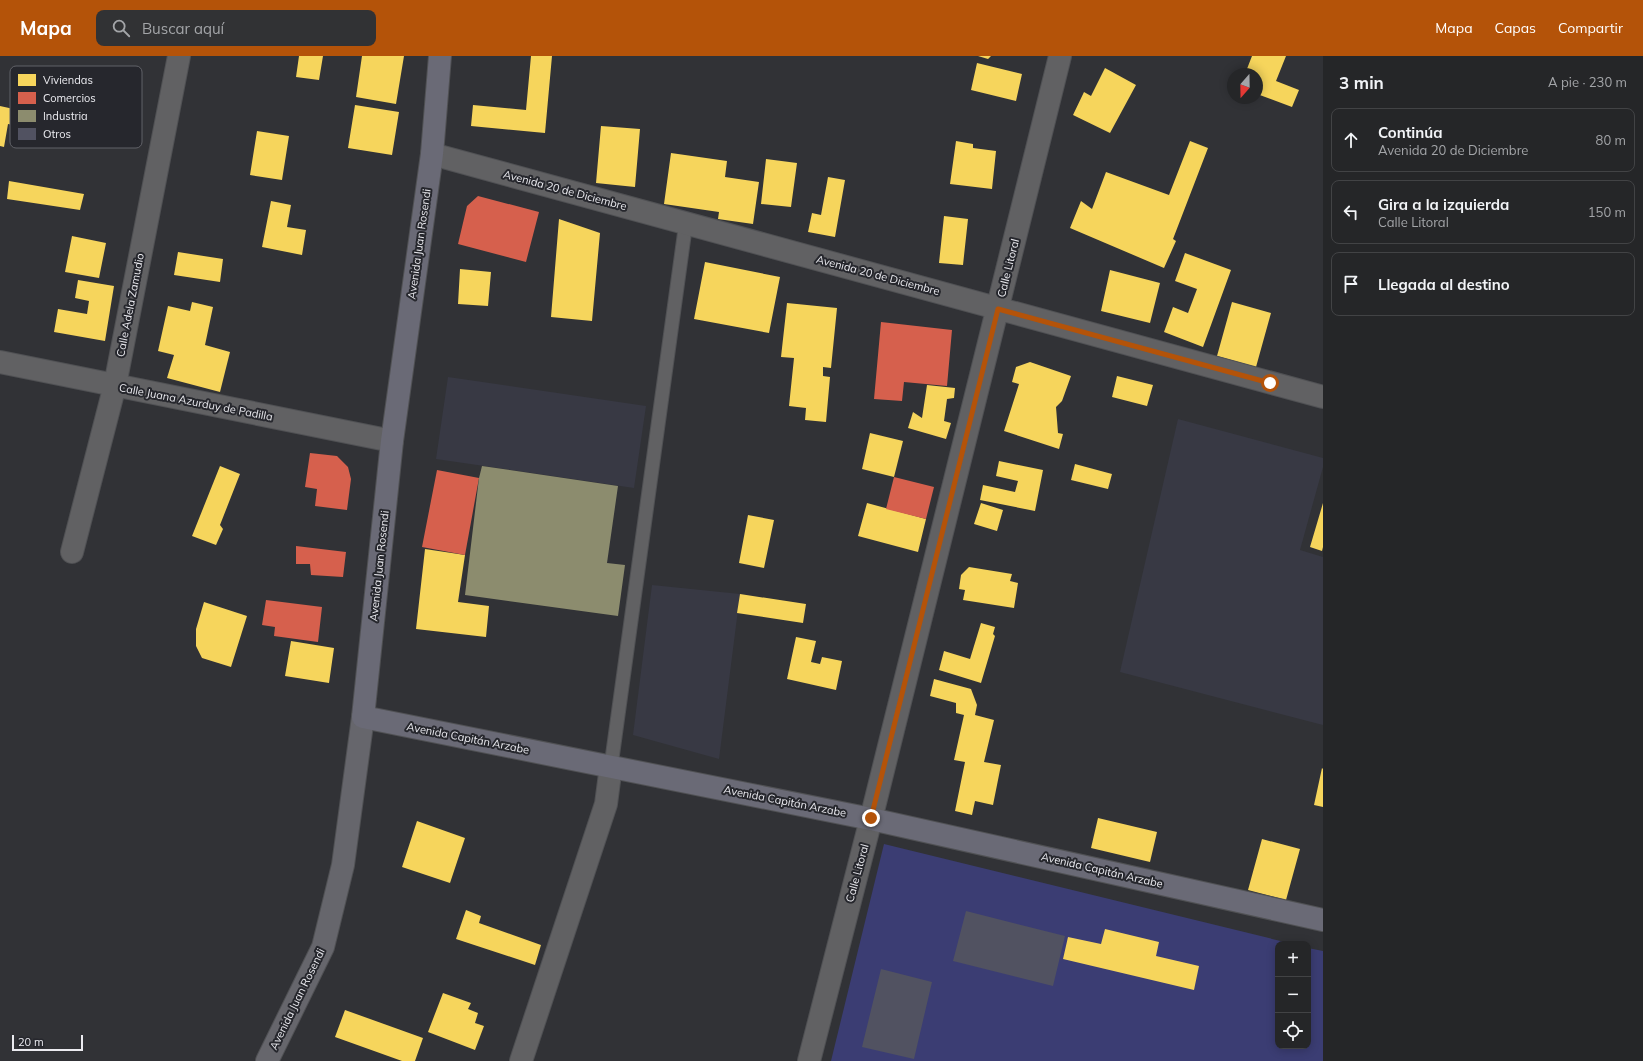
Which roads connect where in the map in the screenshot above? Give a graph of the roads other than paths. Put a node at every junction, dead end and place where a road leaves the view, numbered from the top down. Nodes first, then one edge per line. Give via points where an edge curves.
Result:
1 (180, 56) edge
2 (440, 56) edge
3 (1060, 56) edge
4 (432, 154) junction
5 (686, 222) junction
6 (998, 309) junction
7 (0, 362) edge
8 (115, 385) junction
9 (1323, 397) edge
10 (392, 441) junction
11 (72, 552) dead end
12 (363, 717) junction
13 (611, 766) junction
14 (871, 818) junction
15 (1323, 920) edge
16 (267, 1061) edge
17 (521, 1061) edge
18 (808, 1061) edge

1 - 8 street, Calle Adela Zamudio
2 - 4 highway, Avenida Juan Rosendi
3 - 6 street, Calle Litoral
4 - 5 street, Avenida 20 de Diciembre
4 - 10 highway, Avenida Juan Rosendi
5 - 6 street, Avenida 20 de Diciembre
5 - 13 lane
6 - 9 street, Avenida 20 de Diciembre
6 - 14 street, Calle Litoral
7 - 8 street, Calle Juana Azurduy de Padilla
8 - 10 street, Calle Juana Azurduy de Padilla
8 - 11 street, Calle Adela Zamudio
10 - 12 highway, Avenida Juan Rosendi
12 - 13 highway, Avenida Capitán Arzabe
12 - 16 main road, Avenida Juan Rosendi via 343,865 323,947
13 - 14 highway, Avenida Capitán Arzabe
13 - 17 street via 606,804
14 - 15 highway, Avenida Capitán Arzabe
14 - 18 street, Calle Litoral

